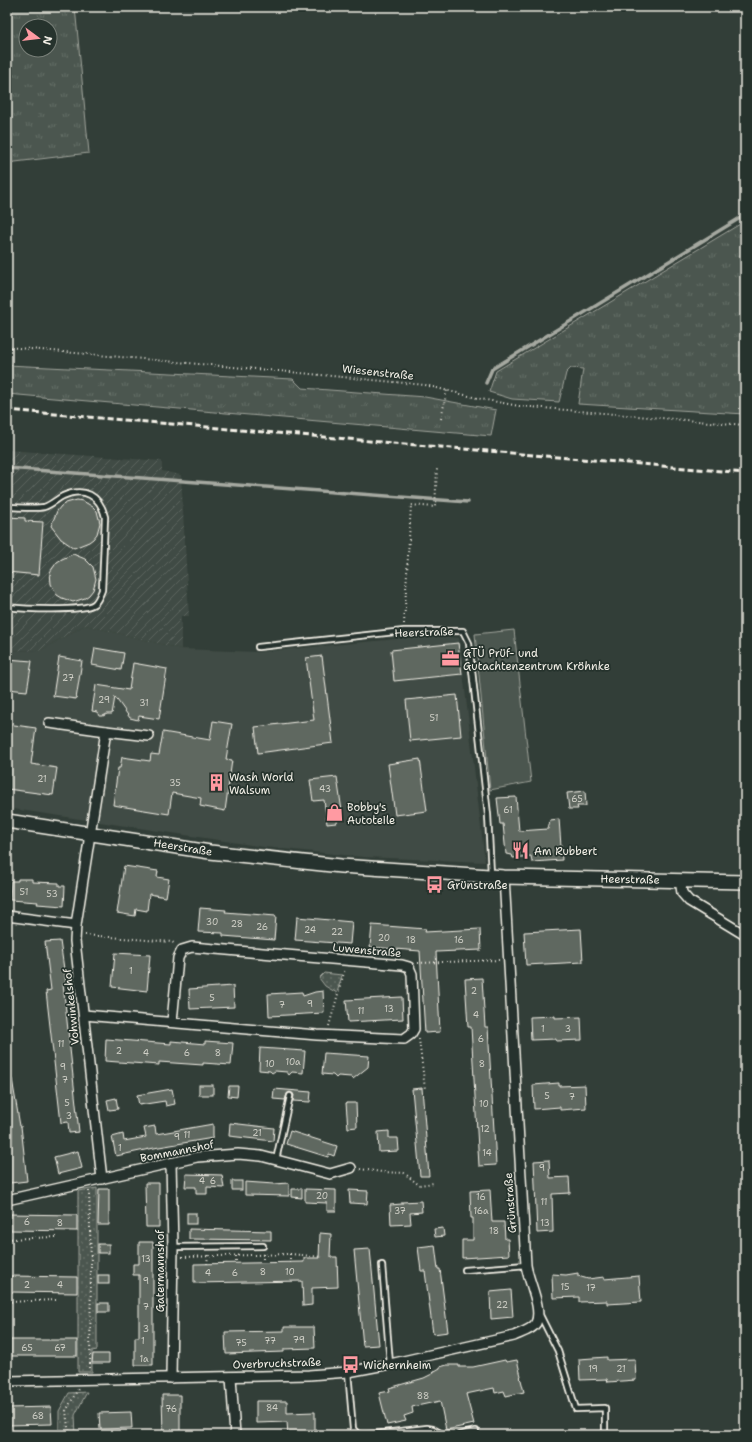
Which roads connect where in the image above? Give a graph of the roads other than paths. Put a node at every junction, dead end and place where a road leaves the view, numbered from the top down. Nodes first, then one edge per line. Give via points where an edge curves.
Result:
1 (7, 507) edge
2 (7, 608) edge
3 (258, 647) dead end
4 (49, 722) dead end
5 (106, 731) junction
6 (150, 736) dead end
7 (7, 821) edge
8 (91, 833) junction
9 (498, 876) junction
10 (680, 880) junction
11 (745, 882) edge
12 (7, 916) edge
13 (76, 930) junction
14 (745, 935) edge
15 (84, 1015) junction
16 (172, 1022) junction
17 (290, 1096) dead end
18 (276, 1160) junction
19 (171, 1163) junction
20 (351, 1168) road end
21 (102, 1179) junction
22 (7, 1200) edge
23 (263, 1246) dead end
24 (173, 1247) junction
25 (382, 1265) dead end
26 (526, 1265) junction
27 (465, 1270) dead end
28 (537, 1316) junction
29 (390, 1364) junction
30 (348, 1372) junction
31 (231, 1377) junction
32 (171, 1378) junction
33 (7, 1381) edge
34 (606, 1430) dead end
35 (476, 1431) dead end
36 (235, 1435) edge
37 (362, 1435) edge
38 (366, 1435) edge
39 (444, 1435) edge
40 (459, 1435) edge

1 - 2 lane via 44,507 64,495 77,492 96,498 103,506 105,517 102,590 94,604 87,607 50,610
3 - 9 lane, Heerstraße via 404,631 463,631 469,643 488,815
4 - 5 street
5 - 6 street
5 - 8 street
7 - 8 main road, Heerstraße
8 - 9 main road, Heerstraße via 210,852 342,866
8 - 13 street, Vohwinkelshof
9 - 10 main road, Heerstraße
9 - 26 street, Grünstraße via 508,960
10 - 11 main road, Heerstraße
10 - 14 street via 682,893 689,901
12 - 13 street
13 - 15 street, Vohwinkelshof via 75,941
15 - 16 street
15 - 21 street, Vohwinkelshof
16 - 16 street, Luwenstraße via 404,1039 414,1029 412,974 409,967 402,965 192,947 182,950 178,958
17 - 18 lane
18 - 19 street, Bommannshof via 238,1154 198,1157
18 - 20 street, Bommannshof via 330,1174
19 - 21 street, Bommannshof
19 - 24 street, Gatermannshof
21 - 22 street, Bommannshof
23 - 24 lane
24 - 32 street, Gatermannshof
25 - 29 lane
26 - 27 lane
26 - 28 street, Grünstraße
28 - 29 street, Overbruchstraße via 536,1324 514,1336
28 - 34 lane via 558,1351 576,1409 605,1408
29 - 30 street, Overbruchstraße
30 - 31 street, Overbruchstraße
30 - 37 lane via 353,1429
31 - 32 street, Overbruchstraße
31 - 36 street
32 - 33 street, Overbruchstraße
35 - 40 lane
38 - 39 lane via 427,1428

